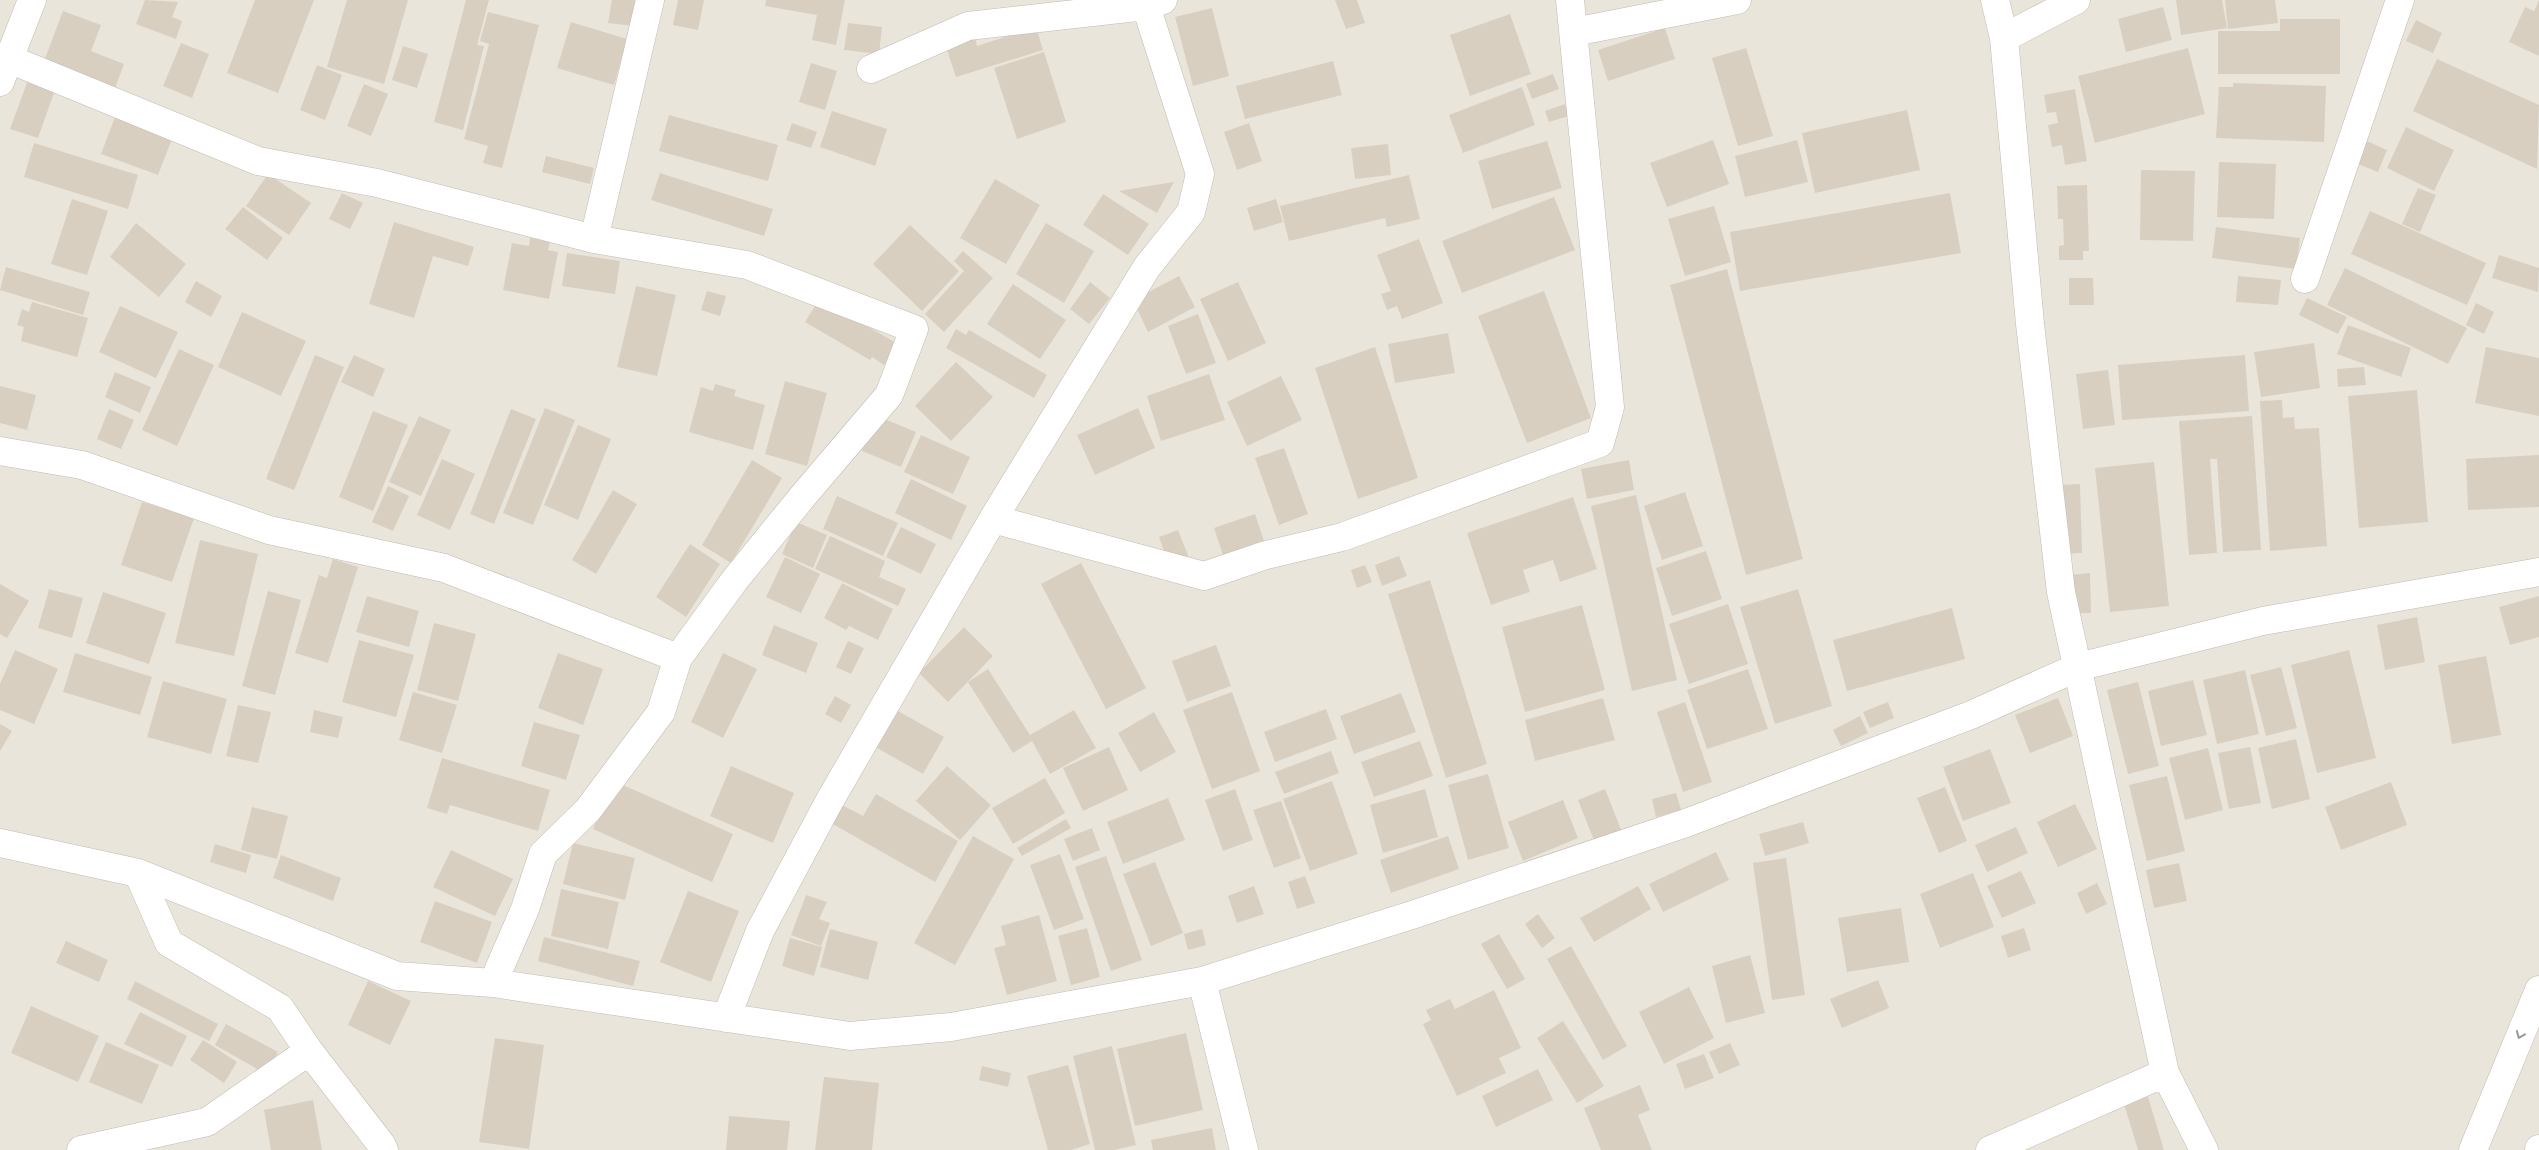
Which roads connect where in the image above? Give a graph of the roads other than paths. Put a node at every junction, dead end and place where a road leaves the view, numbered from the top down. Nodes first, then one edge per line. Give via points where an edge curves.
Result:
1 (32, 0) edge
2 (650, 0) edge
3 (1570, 0) edge
4 (1737, 0) edge
5 (1995, 0) edge
6 (2076, 0) edge
7 (2400, 0) edge
8 (1154, 3) edge
9 (1574, 32) junction
10 (2004, 38) junction
11 (870, 69) dead end
12 (4, 70) edge
13 (594, 239) junction
14 (2305, 279) dead end
15 (0, 451) edge
16 (992, 519) junction
17 (2539, 572) edge
18 (678, 658) junction
19 (2078, 667) junction
20 (0, 843) edge
21 (138, 874) junction
22 (1202, 980) junction
23 (493, 982) junction
24 (2539, 990) edge
25 (726, 1018) junction
26 (309, 1051) junction
27 (2165, 1074) junction
28 (81, 1150) edge
29 (384, 1150) edge
30 (1244, 1150) edge
31 (1990, 1150) edge
32 (2204, 1150) edge
33 (2473, 1150) edge

1 - 12 street
2 - 13 street
3 - 9 street
4 - 9 street
5 - 10 street
6 - 10 street
7 - 14 street
8 - 11 street via 968,26
8 - 16 street via 1200,174 1191,212 1147,267
9 - 16 street via 1610,407 1600,443 1342,537 1204,576
10 - 19 street via 2030,324 2061,592
12 - 13 street via 258,161 377,183
13 - 18 street via 747,265 914,329 889,395 753,558
15 - 18 street via 82,465 269,530 444,568
16 - 25 street via 830,800 769,914
17 - 19 street via 2263,620
18 - 23 street via 661,712 588,810 543,854 525,909
19 - 22 street via 1971,715 1686,823
19 - 27 street
20 - 21 street
21 - 23 street via 398,976
21 - 26 street via 169,943 280,1008
22 - 25 street via 951,1027 850,1036
22 - 30 street
23 - 25 street
24 -> 33 street
26 - 28 street via 207,1122
26 - 29 street
27 - 31 street
27 - 32 street

